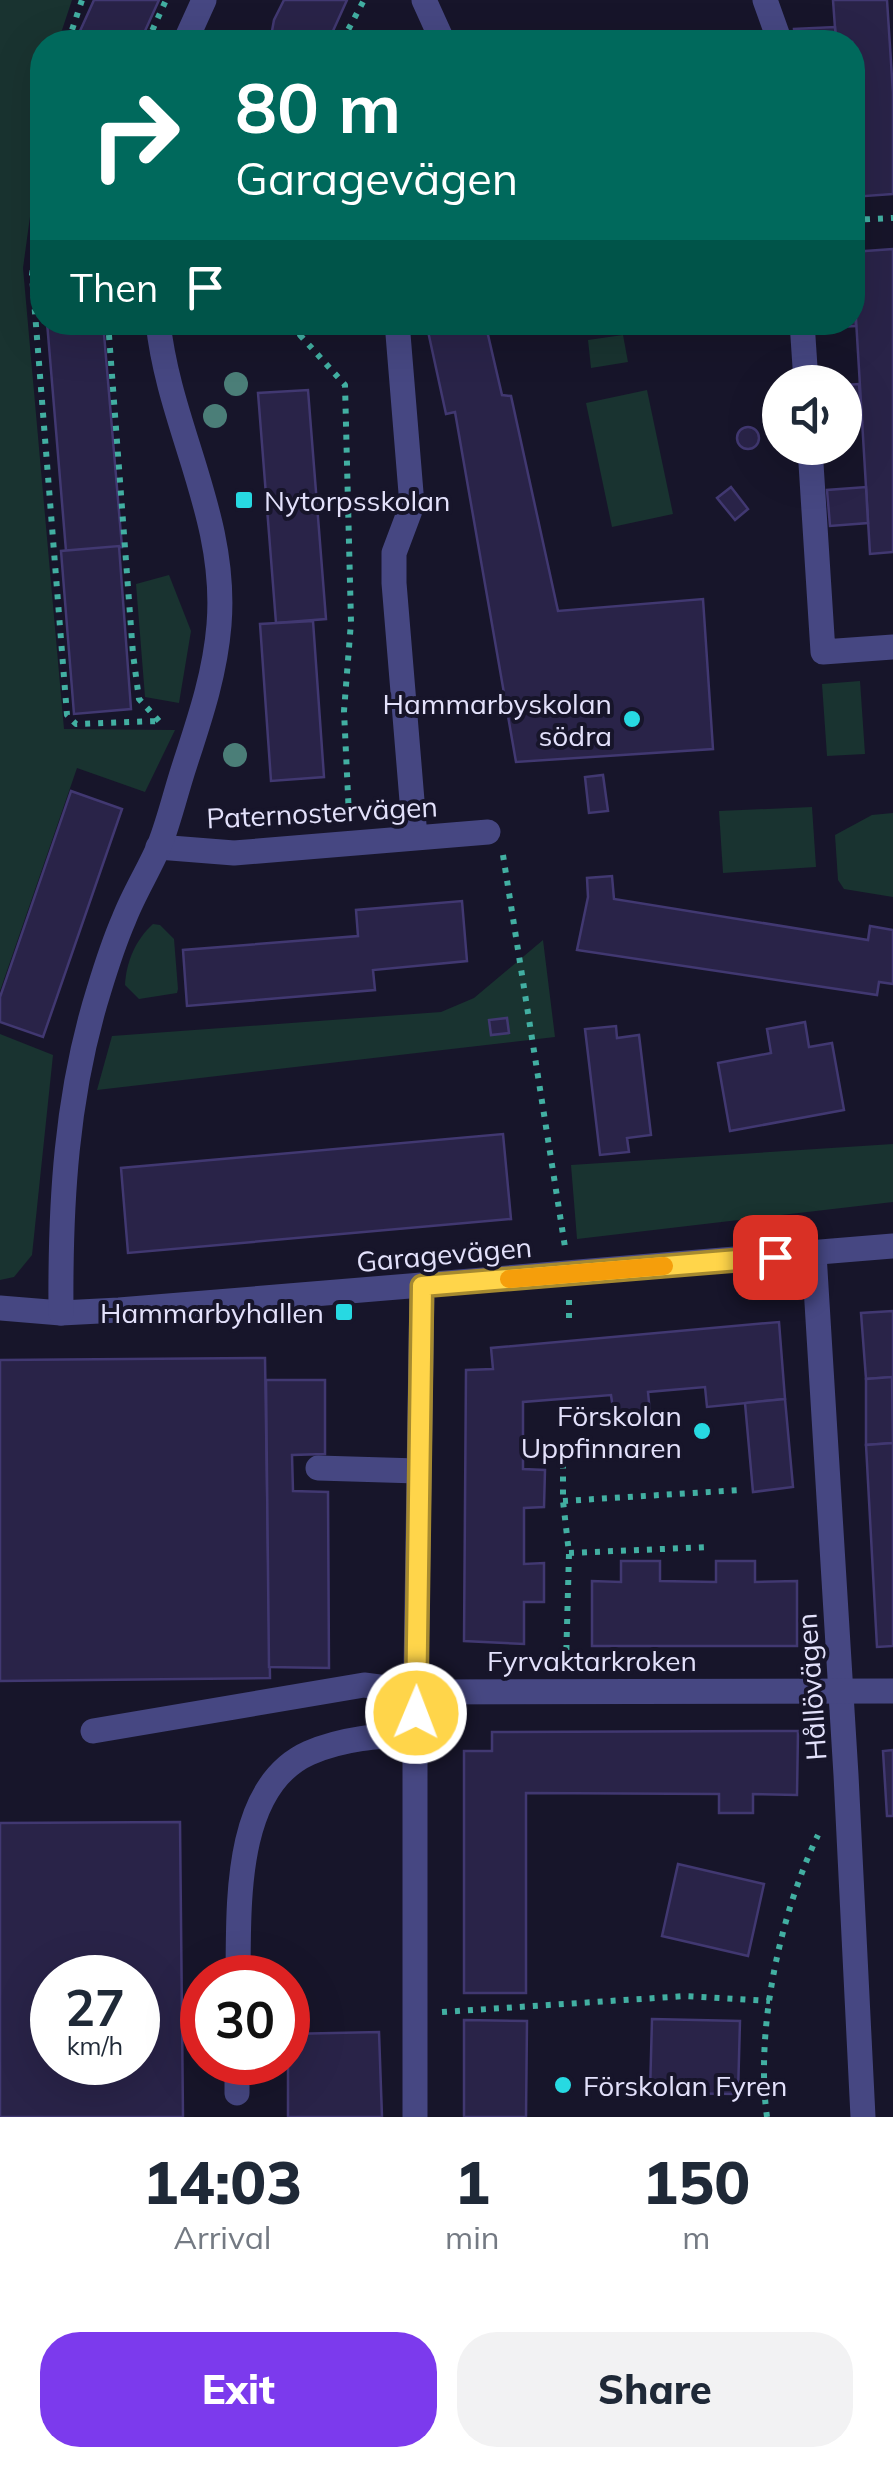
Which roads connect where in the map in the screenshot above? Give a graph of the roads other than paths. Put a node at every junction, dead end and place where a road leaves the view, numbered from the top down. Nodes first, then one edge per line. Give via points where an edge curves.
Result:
1 (204, 0) edge
2 (424, 0) edge
3 (765, 0) edge
4 (190, 30) edge
5 (438, 30) edge
6 (776, 30) edge
7 (161, 335) edge
8 (399, 335) edge
9 (803, 335) edge
10 (805, 365) edge
11 (811, 465) edge
12 (893, 647) edge
13 (488, 832) road end
14 (414, 837) junction
15 (158, 847) junction
16 (893, 1246) edge
17 (814, 1254) junction
18 (422, 1286) junction
19 (0, 1308) edge
20 (60, 1312) junction
21 (318, 1468) dead end
22 (418, 1472) junction
23 (841, 1690) junction
24 (893, 1691) edge
25 (417, 1692) junction
26 (93, 1731) dead end
27 (416, 1734) junction
28 (239, 1955) edge
29 (237, 2085) edge
30 (237, 2093) dead end
31 (415, 2117) edge
32 (863, 2117) edge

1 - 4 street
2 - 5 street
3 - 6 street
7 - 15 street, Paternostervägen via 213,522 218,577 216,653
8 - 14 street via 412,505 394,553 394,583
9 - 10 street
11 - 12 street via 823,652
13 - 14 street, Paternostervägen
14 - 15 street, Paternostervägen via 234,852
15 - 20 street, Paternostervägen via 98,993 71,1110
16 - 17 street, Garagevägen
17 - 18 street, Garagevägen
17 - 23 street, Hållövägen
18 - 20 street, Garagevägen
18 - 22 street
19 - 20 street, Garagevägen
21 - 22 street
22 - 25 street
23 - 24 street, Fyrvaktarkroken
23 - 25 street, Fyrvaktarkroken
23 - 32 street, Hållövägen
25 - 26 street via 364,1686
25 - 27 street
27 - 28 street via 356,1738 308,1754 269,1785 244,1865
27 - 31 street
29 - 30 street

